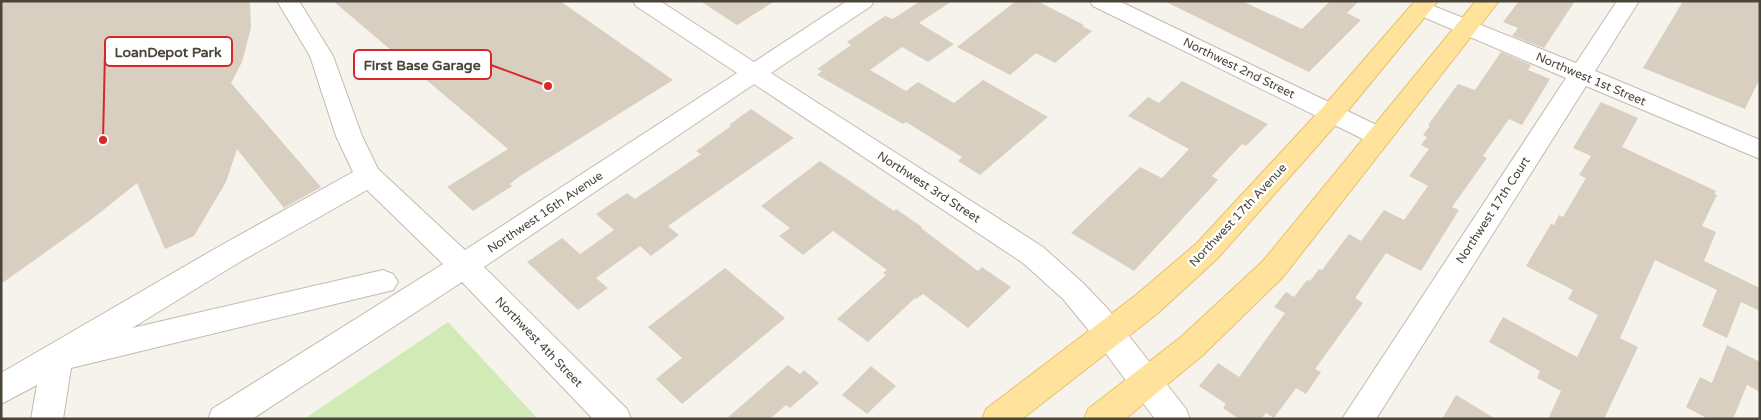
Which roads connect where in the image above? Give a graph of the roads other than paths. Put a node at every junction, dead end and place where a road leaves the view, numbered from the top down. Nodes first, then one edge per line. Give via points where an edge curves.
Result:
1 (288, 1) edge
2 (644, 1) edge
3 (863, 1) edge
4 (1101, 1) edge
5 (1488, 1) edge
6 (1628, 1) edge
7 (1425, 4) edge
8 (1468, 27) junction
9 (754, 73) junction
10 (1580, 75) junction
11 (1332, 113) junction
12 (1378, 136) junction
13 (1760, 150) edge
14 (369, 176) junction
15 (463, 266) junction
16 (383, 282) dead end
17 (1110, 332) junction
18 (57, 358) junction
19 (1, 372) edge
20 (1145, 383) junction
21 (1, 390) edge
22 (47, 419) edge
23 (224, 419) edge
24 (615, 419) edge
25 (998, 419) edge
26 (1100, 419) edge
27 (1174, 419) edge
28 (1358, 419) edge

1 - 14 street, Northwest 4th Street via 325,65 357,158
2 - 9 street, Northwest 3rd Street
3 - 9 street, Northwest 16th Avenue
4 - 11 street, Northwest 2nd Street
5 - 8 main road
6 - 10 street, Northwest 17th Court
7 - 8 street, Northwest 1st Street
7 - 11 main road, Northwest 17th Avenue
8 - 10 street, Northwest 1st Street
8 - 12 main road
9 - 15 street, Northwest 16th Avenue
9 - 17 street, Northwest 3rd Street via 1033,255 1073,291
10 - 13 street, Northwest 1st Street
10 - 28 street, Northwest 17th Court
11 - 12 street, Northwest 2nd Street
11 - 17 main road, Northwest 17th Avenue via 1207,251
12 - 20 main road via 1273,270 1192,346
14 - 15 street, Northwest 4th Street
14 - 18 street via 228,255
15 - 23 street, Northwest 16th Avenue
15 - 24 street, Northwest 4th Street
16 - 18 street
17 - 20 street, Northwest 3rd Street
17 - 25 main road, Northwest 17th Avenue
18 - 19 street
18 - 21 street
18 - 22 street
20 - 26 main road
20 - 27 street, Northwest 3rd Street

